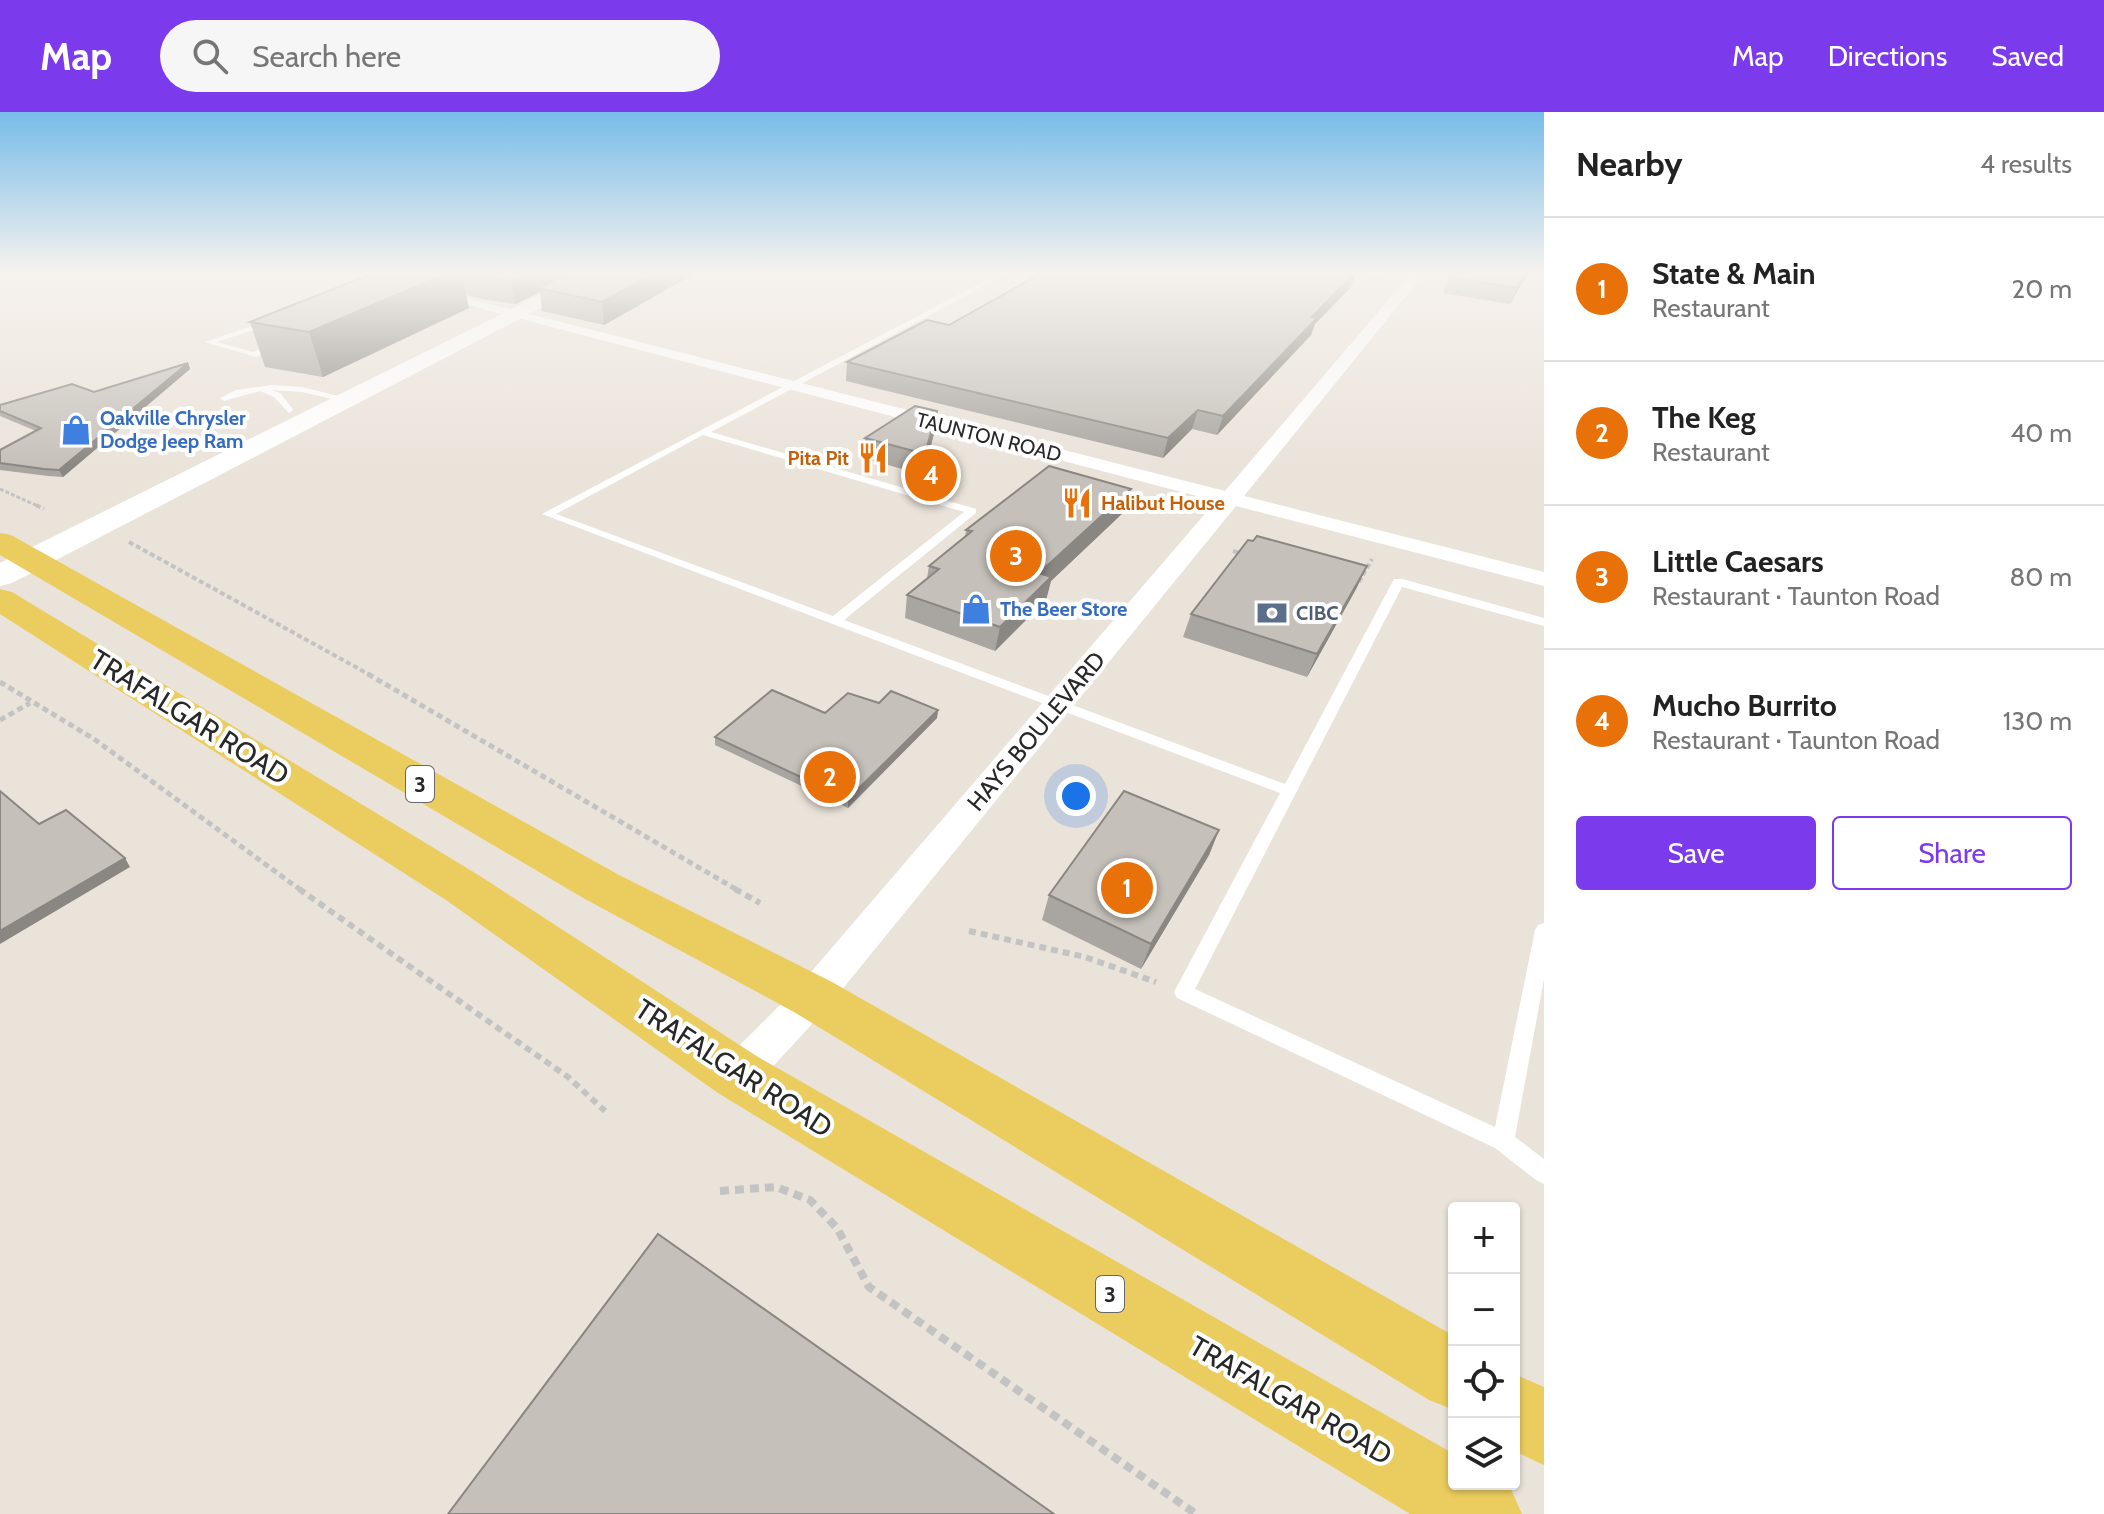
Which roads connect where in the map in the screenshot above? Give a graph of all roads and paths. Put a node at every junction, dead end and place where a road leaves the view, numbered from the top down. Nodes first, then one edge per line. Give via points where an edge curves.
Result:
1 (230, 335) edge
2 (464, 335) edge
3 (592, 335) edge
4 (890, 335) edge
5 (1367, 335) edge
6 (294, 338) edge
7 (259, 387) junction
8 (794, 387) junction
9 (337, 397) junction
10 (224, 398) dead end
11 (289, 410) junction
12 (705, 433) junction
13 (0, 489) edge
14 (1230, 499) junction
15 (44, 509) dead end
16 (125, 541) dead end
17 (1233, 551) dead end
18 (1246, 555) edge
19 (1374, 555) dead end
20 (6, 563) edge
21 (1544, 579) edge
22 (1357, 586) edge
23 (834, 622) junction
24 (1544, 622) edge
25 (0, 682) edge
26 (30, 703) junction
27 (1057, 706) junction
28 (0, 720) edge
29 (1289, 791) junction
30 (760, 903) dead end
31 (1544, 930) edge
32 (969, 931) dead end
33 (1184, 992) junction
34 (1538, 995) edge
35 (813, 997) junction
36 (1536, 1020) edge
37 (738, 1075) junction
38 (605, 1111) dead end
39 (1503, 1141) junction
40 (1544, 1173) edge
41 (720, 1191) dead end
42 (1448, 1371) edge
43 (1520, 1414) edge
44 (1544, 1428) edge
45 (1196, 1514) edge
46 (1483, 1514) edge

1 - 6 lane via 209,342 253,355
2 - 9 street
3 - 8 street, TAUNTON ROAD
4 - 8 lane
5 - 14 street, HAYS BOULEVARD
7 - 9 lane via 296,387
7 - 10 lane
7 - 11 lane via 277,395
8 - 12 lane
8 - 14 street, TAUNTON ROAD
9 - 11 street
9 - 20 street
11 - 20 street
12 - 23 lane via 972,511
12 - 23 lane via 547,514
13 - 15 path
14 - 21 street, TAUNTON ROAD
14 - 27 street, HAYS BOULEVARD
16 - 30 path via 359,668
17 - 18 path
19 - 22 path
20 - 35 main road, TRAFALGAR ROAD / 3
20 - 37 main road, TRAFALGAR ROAD / 3 via 463,888
23 - 27 lane
24 - 29 lane via 1398,582
25 - 26 path
26 - 28 path
26 - 38 path via 94,739 568,1077
27 - 29 lane
27 - 35 street, HAYS BOULEVARD
29 - 33 lane
31 - 34 lane
32 - 33 path via 1085,957
33 - 39 lane
34 - 36 lane
35 - 37 street, HAYS BOULEVARD
35 - 42 main road, TRAFALGAR ROAD / 3
36 - 39 lane
37 - 46 main road, TRAFALGAR ROAD / 3
39 - 40 lane
41 - 45 path via 776,1187 810,1200 837,1228 869,1287
43 - 44 main road

